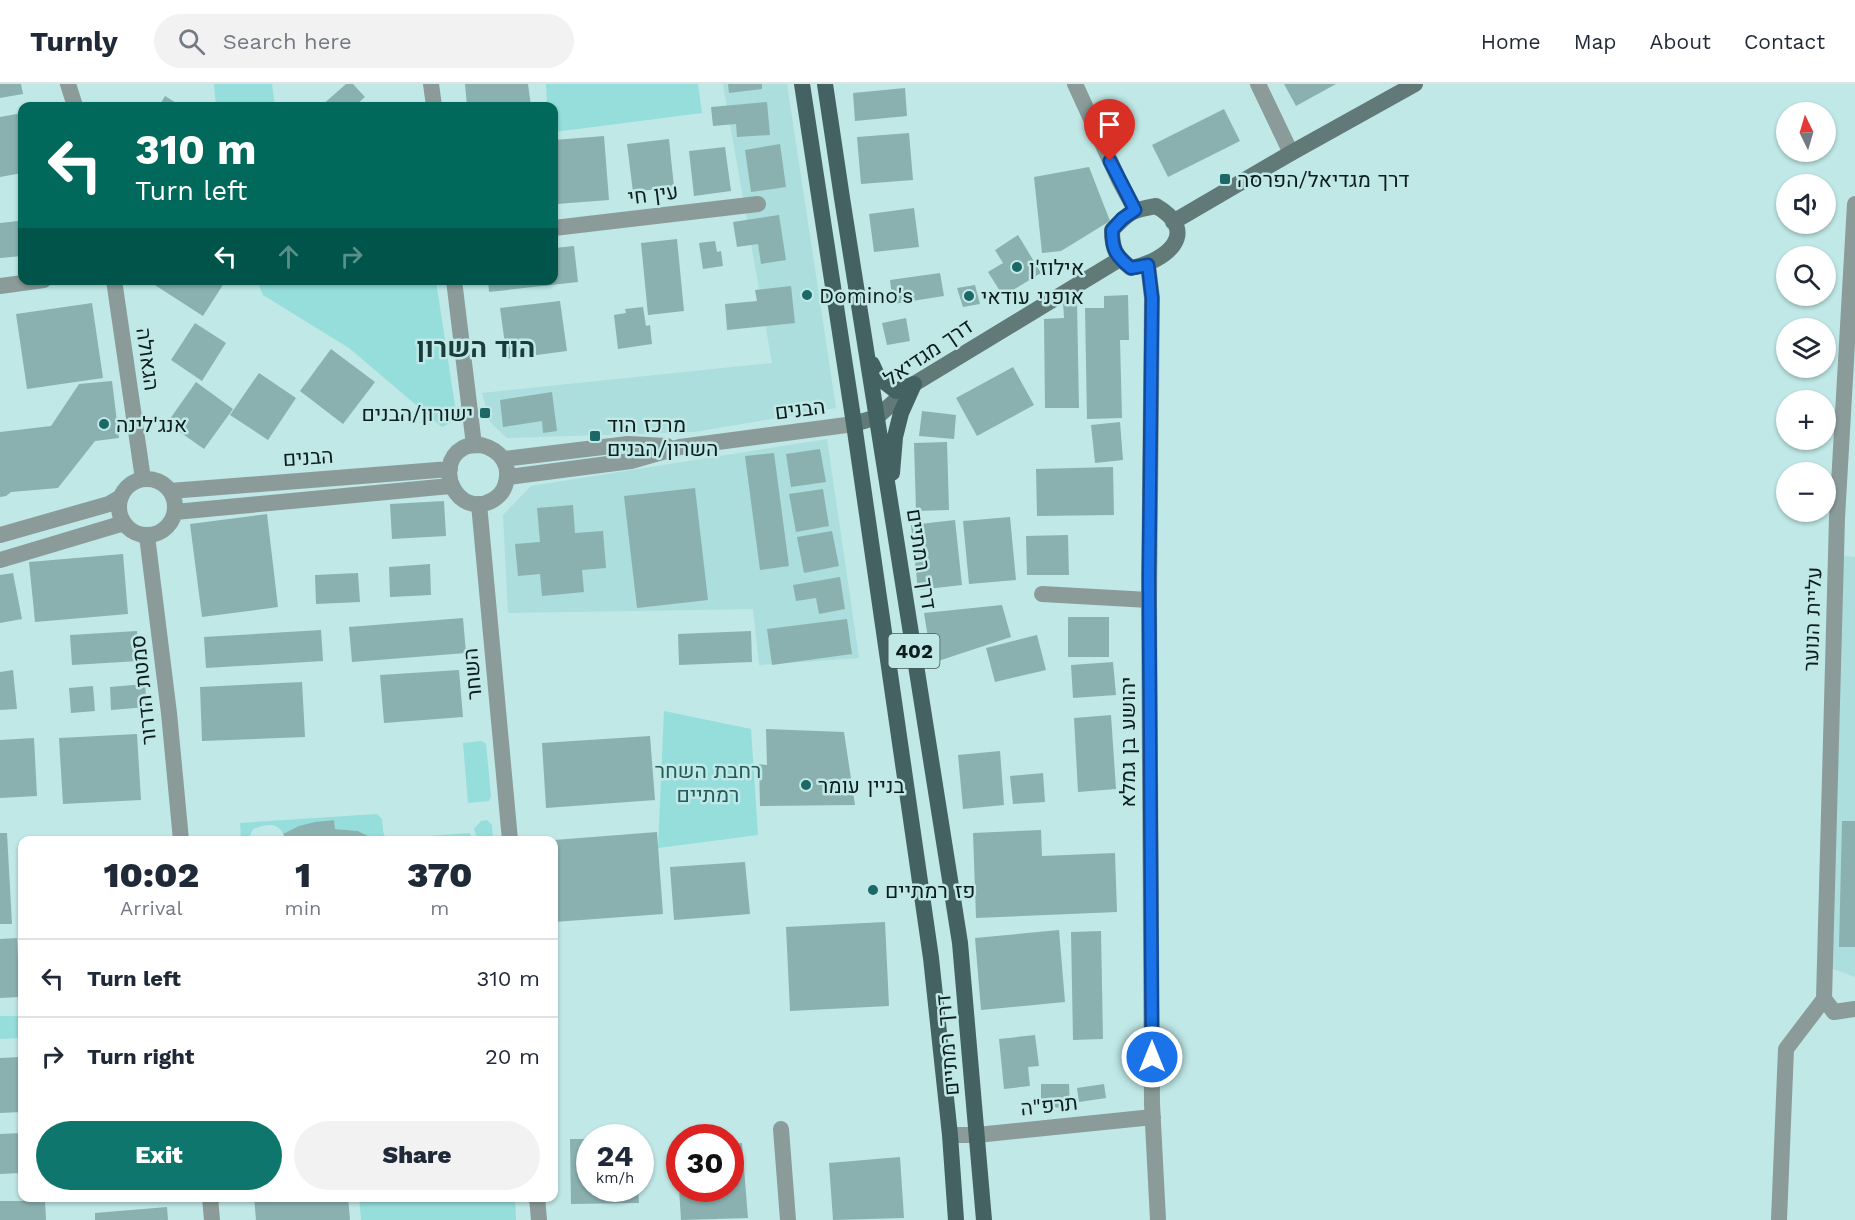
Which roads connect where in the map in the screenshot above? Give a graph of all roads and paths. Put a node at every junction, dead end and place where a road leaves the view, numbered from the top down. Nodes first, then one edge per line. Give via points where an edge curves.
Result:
1 (68, 84) edge
2 (431, 84) edge
3 (802, 84) edge
4 (825, 84) edge
5 (1075, 84) edge
6 (1258, 84) edge
7 (1415, 84) edge
8 (74, 102) edge
9 (433, 102) edge
10 (1291, 153) junction
11 (758, 204) dead end
12 (1855, 204) edge
13 (1135, 210) junction
14 (1173, 222) junction
15 (558, 228) edge
16 (1120, 259) junction
17 (1148, 265) junction
18 (18, 284) edge
19 (115, 285) edge
20 (455, 285) edge
21 (0, 286) edge
22 (867, 355) junction
23 (914, 384) junction
24 (877, 417) junction
25 (854, 424) junction
26 (474, 445) junction
27 (680, 447) junction
28 (504, 459) junction
29 (508, 477) junction
30 (450, 478) junction
31 (144, 479) junction
32 (170, 490) junction
33 (121, 497) junction
34 (889, 497) junction
35 (479, 504) junction
36 (175, 512) junction
37 (124, 523) junction
38 (0, 535) edge
39 (147, 536) junction
40 (0, 560) edge
41 (1042, 594) dead end
42 (1149, 600) junction
43 (181, 836) edge
44 (510, 836) edge
45 (1824, 999) junction
46 (1855, 1009) edge
47 (1153, 1117) junction
48 (781, 1130) dead end
49 (950, 1135) junction
50 (977, 1135) junction
51 (210, 1202) edge
52 (537, 1202) edge
53 (212, 1220) edge
54 (539, 1220) edge
55 (788, 1220) edge
56 (956, 1220) edge
57 (984, 1220) edge
58 (1158, 1220) edge
59 (1779, 1220) edge

1 - 8 street
2 - 9 street
3 - 25 main road, דרך רמתיים / 402
4 - 22 main road, דרך רמתיים / 402
5 - 13 street
6 - 10 street
7 - 10 main road
10 - 14 main road
11 - 15 street, עין חי
12 - 45 street, עליית הנוער via 1837,518
13 - 14 main road via 1155,206 1168,213
13 - 16 main road via 1112,230 1112,245
14 - 17 main road via 1176,243
16 - 17 main road via 1131,268
16 - 23 main road, דרך מגדיאל
17 - 42 street, יהושע בן גמלא via 1152,298
18 - 21 street
19 - 31 street, הגאולה
20 - 26 street
22 - 23 main road via 878,377 896,391
22 - 24 main road, דרך רמתיים / 402
23 - 24 main road, דרך מגדיאל
23 - 34 main road via 895,437
24 - 25 main road, דרך מגדיאל
24 - 34 main road, דרך רמתיים / 402
25 - 27 street, הבנים
25 - 49 main road, דרך רמתיים / 402 via 931,958
26 - 28 street via 491,447
26 - 30 street via 457,453
27 - 28 street, הבנים via 628,444
27 - 29 street, הבנים via 632,461
28 - 29 street
29 - 35 street via 498,497
30 - 32 street, הבנים
30 - 35 street via 462,499
30 - 36 street, הבנים
31 - 32 street via 158,481
31 - 33 street via 130,485
32 - 36 street
33 - 37 street via 120,515
33 - 38 street via 109,504
34 - 50 main road, דרך רמתיים / 402 via 960,943
35 - 44 street, השחר
36 - 39 street via 166,529
37 - 39 street via 130,530
37 - 40 street
39 - 43 street, סמטת הדרור
41 - 42 street
42 - 47 street, יהושע בן גמלא
45 - 46 street via 1834,1012
45 - 59 street via 1786,1049
47 - 50 street, תרפ"ה
47 - 58 street, יהושע בן גמלא
48 - 55 street
49 - 50 street, תרפ"ה
49 - 56 main road, דרך רמתיים / 402
50 - 57 main road, דרך רמתיים / 402
51 - 53 street
52 - 54 street

